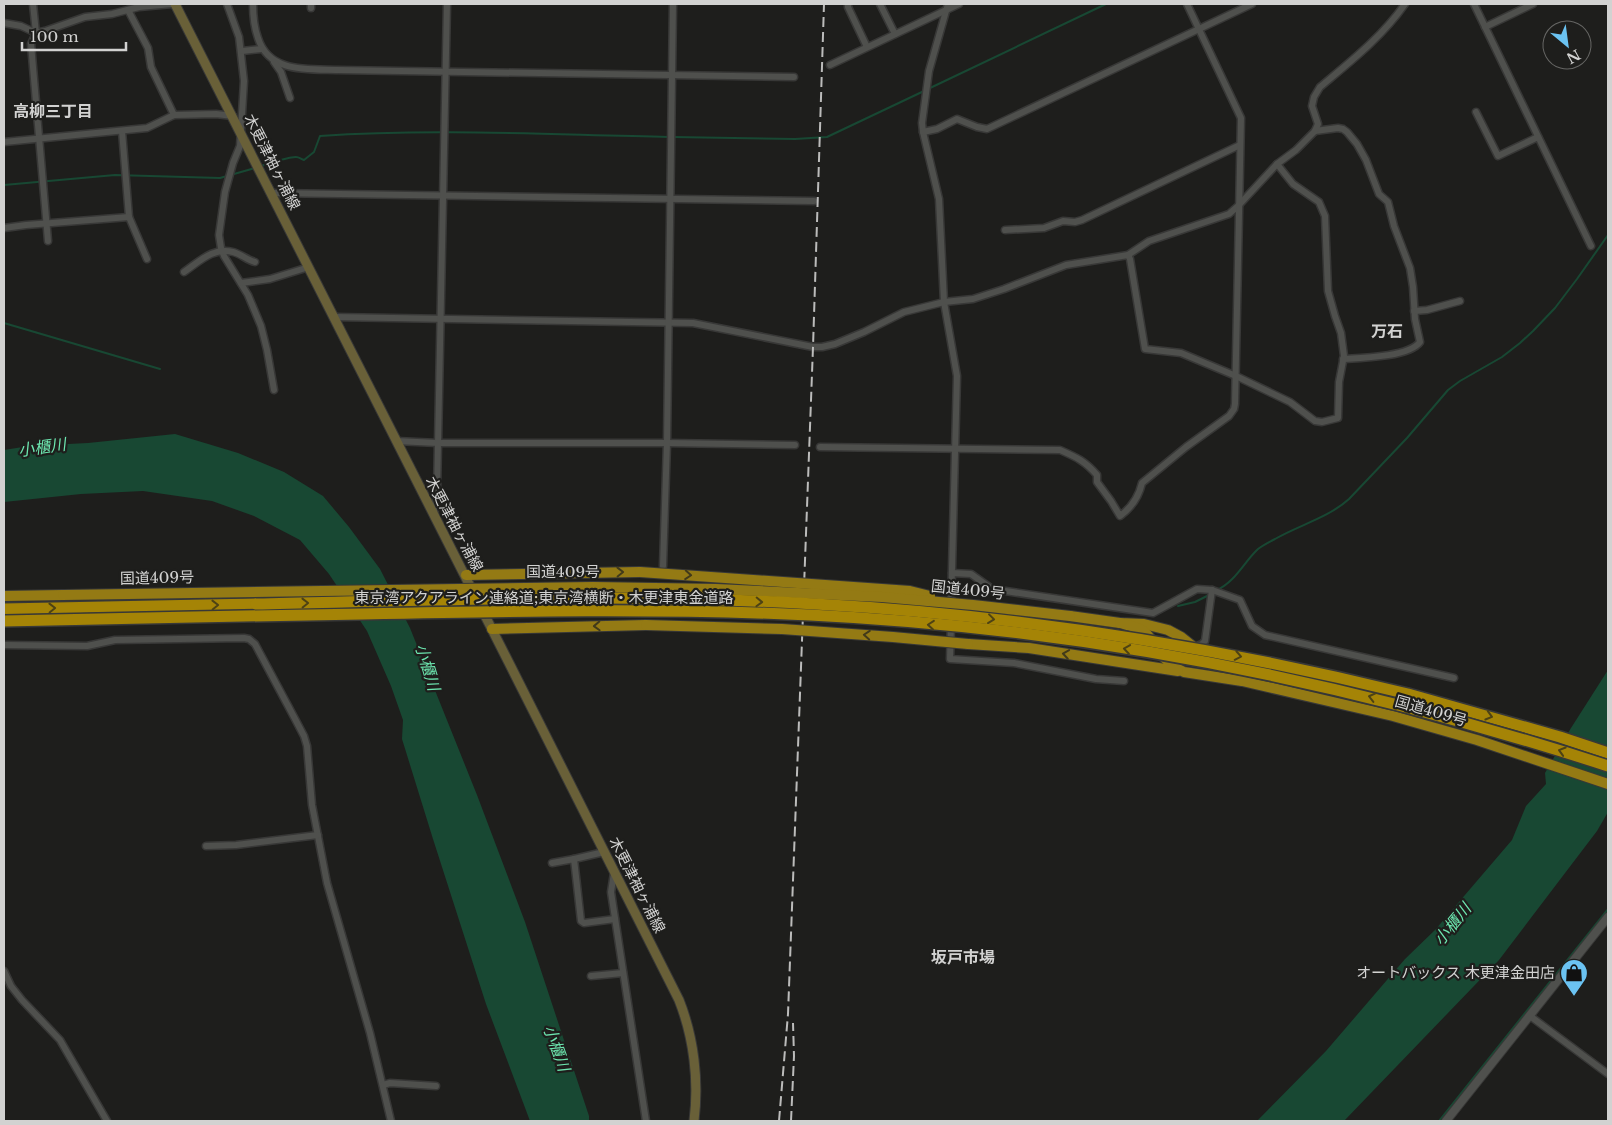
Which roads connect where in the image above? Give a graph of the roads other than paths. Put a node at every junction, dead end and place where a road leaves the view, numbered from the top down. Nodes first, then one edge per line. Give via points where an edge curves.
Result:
1 (33, 4) edge
2 (173, 4) edge
3 (227, 4) edge
4 (253, 4) edge
5 (447, 4) edge
6 (673, 4) edge
7 (848, 4) edge
8 (880, 4) edge
9 (959, 4) edge
10 (1187, 4) edge
11 (1252, 4) edge
12 (1405, 4) edge
13 (1474, 4) edge
14 (1533, 4) edge
15 (138, 5) edge
16 (947, 7) edge
17 (128, 10) junction
18 (4, 23) edge
19 (1485, 27) junction
20 (1200, 29) junction
21 (36, 33) junction
22 (895, 34) junction
23 (867, 47) junction
24 (261, 48) junction
25 (242, 51) junction
26 (274, 61) junction
27 (830, 65) dead end
28 (446, 72) junction
29 (672, 76) junction
30 (794, 77) dead end
31 (290, 98) dead end
32 (1476, 112) dead end
33 (174, 115) junction
34 (233, 116) junction
35 (122, 130) junction
36 (1315, 131) junction
37 (923, 132) junction
38 (242, 133) junction
39 (1538, 137) junction
40 (38, 139) junction
41 (4, 142) edge
42 (1240, 145) junction
43 (1277, 164) junction
44 (272, 193) junction
45 (444, 196) junction
46 (670, 198) junction
47 (814, 201) dead end
48 (1238, 206) junction
49 (129, 217) junction
50 (46, 223) junction
51 (4, 228) edge
52 (1005, 230) dead end
53 (48, 241) dead end
54 (1591, 246) dead end
55 (222, 251) junction
56 (1128, 255) junction
57 (146, 259) dead end
58 (254, 262) dead end
59 (309, 267) junction
60 (184, 272) dead end
61 (241, 283) junction
62 (1460, 301) dead end
63 (944, 302) junction
64 (1414, 311) junction
65 (334, 317) junction
66 (441, 319) junction
67 (668, 322) junction
68 (1343, 359) junction
69 (1236, 376) junction
70 (274, 390) dead end
71 (396, 441) junction
72 (438, 443) junction
73 (667, 443) junction
74 (795, 445) dead end
75 (820, 447) dead end
76 (955, 449) junction
77 (434, 514) junction
78 (663, 566) dead end
79 (952, 574) junction
80 (466, 575) junction
81 (1212, 590) junction
82 (4, 596) edge
83 (973, 605) junction
84 (4, 609) edge
85 (4, 621) edge
86 (1120, 623) junction
87 (492, 629) junction
88 (4, 645) edge
89 (1194, 647) junction
90 (1184, 672) junction
91 (1454, 678) dead end
92 (1242, 680) junction
93 (1124, 682) dead end
94 (1608, 753) edge
95 (1608, 766) edge
96 (1608, 784) edge
97 (318, 834) junction
98 (206, 846) dead end
99 (604, 852) junction
100 (574, 860) junction
101 (552, 863) dead end
102 (614, 871) junction
103 (1608, 917) edge
104 (615, 919) junction
105 (4, 971) edge
106 (623, 972) junction
107 (591, 976) dead end
108 (1530, 1016) junction
109 (1608, 1074) edge
110 (383, 1085) junction
111 (436, 1086) dead end
112 (107, 1121) edge
113 (391, 1121) edge
114 (646, 1121) edge
115 (694, 1121) edge
116 (1446, 1121) edge

1 - 21 street
2 - 15 street
2 - 34 main road, 木更津袖ヶ浦線
3 - 25 street
4 - 24 street via 254,26
5 - 28 street
6 - 29 street
7 - 23 street
8 - 22 street
9 - 16 street
10 - 20 street
11 - 20 street
12 - 36 street via 1378,36 1320,87 1312,106 1318,124
13 - 19 street
14 - 19 street
15 - 17 street
16 - 22 street
16 - 37 street via 929,71
17 - 21 street via 85,17
17 - 33 street via 148,48 151,67
18 - 21 street
19 - 39 street
20 - 37 street via 987,129 957,119
20 - 42 street via 1241,118
21 - 40 street via 31,44
22 - 23 street
23 - 27 street
24 - 25 street
24 - 26 street
25 - 38 street
26 - 28 street via 309,69
26 - 31 street
28 - 29 street
28 - 45 street
29 - 30 street
29 - 46 street
32 - 39 street via 1498,156
33 - 34 street
33 - 35 street via 147,128
34 - 38 main road, 木更津袖ヶ浦線
35 - 40 street
35 - 49 street
36 - 43 street
36 - 64 street via 1343,129 1362,152 1377,189 1390,206 1410,268
37 - 63 street via 939,199
38 - 44 main road, 木更津袖ヶ浦線
38 - 55 street via 224,192 219,235
39 - 54 street
40 - 41 street
40 - 50 street
42 - 48 street
42 - 52 street via 1082,220 1063,221 1044,228
43 - 48 street
43 - 68 street via 1293,184 1322,206 1326,223 1328,292 1341,333
44 - 45 street
44 - 59 main road, 木更津袖ヶ浦線
45 - 46 street
45 - 66 street
46 - 47 street
46 - 67 street
48 - 56 street via 1225,216 1150,241
48 - 69 street
49 - 50 street
49 - 57 street
50 - 51 street
50 - 53 street
55 - 58 street via 234,252
55 - 60 street via 212,252
55 - 61 street
56 - 63 street via 1066,265 973,299
56 - 69 street via 1146,349 1181,354
59 - 61 street via 270,279
59 - 65 main road, 木更津袖ヶ浦線
61 - 70 street via 261,326
62 - 64 street
63 - 67 street via 904,312 864,332 822,347 693,323
63 - 76 street via 957,376
64 - 68 street via 1420,342 1413,348 1387,355
65 - 66 street
65 - 71 main road, 木更津袖ヶ浦線
66 - 67 street
66 - 72 street
67 - 73 street
68 - 69 street via 1338,418 1328,421 1315,421 1290,402
69 - 76 street via 1235,404 1229,416 1142,482 1132,504 1120,516 1092,469 1082,459 1060,450
71 - 72 street
71 - 77 main road, 木更津袖ヶ浦線
72 - 73 street
72 - 77 street
73 - 74 street
73 - 78 street
75 - 76 street
76 - 79 street
77 - 80 main road, 木更津袖ヶ浦線
79 - 81 street via 971,574 992,589 1153,613 1197,589
79 - 93 street via 950,659 1014,664
80 -> 83 highway, bridge via 640,572 910,591
80 - 87 main road, 木更津袖ヶ浦線
81 - 89 street via 1205,641
81 - 91 street via 1240,600 1252,626 1265,635
82 - 83 highway, 国道409号, bridge via 593,587 812,592
83 - 86 highway, 国道409号, bridge
84 -> 94 highway, 東京湾アクアライン連絡道;東京湾横断・木更津東金道路, bridge via 501,598 804,603 878,608 1059,627 1309,670 1408,694
95 -> 85 highway, 東京湾アクアライン連絡道;東京湾横断・木更津東金道路, bridge via 1481,726 1306,682 1135,650 962,627 813,615 597,610
86 - 89 highway, 国道409号 via 1168,630
86 - 90 highway, 国道409号 via 1143,630 1167,661
90 -> 87 highway, bridge via 1028,648 782,629 646,625
87 - 99 main road, 木更津袖ヶ浦線
88 - 97 street via 87,646 115,640 249,638 304,736
89 - 92 highway, 国道409号 via 1226,673
90 - 92 highway, 国道409号
92 - 96 highway, 国道409号 via 1412,721
97 - 98 street
97 - 110 street via 327,883
99 - 100 street
99 - 102 main road, 木更津袖ヶ浦線
100 - 101 street
100 - 104 street via 581,922
102 - 104 street via 611,892
102 - 115 main road, 木更津袖ヶ浦線 via 680,1000 686,1018 696,1086
103 - 108 street
104 - 106 street
105 - 112 street via 22,1000 60,1040
106 - 107 street
106 - 114 street
108 - 109 street
108 - 116 street
110 - 111 street
110 - 113 street

